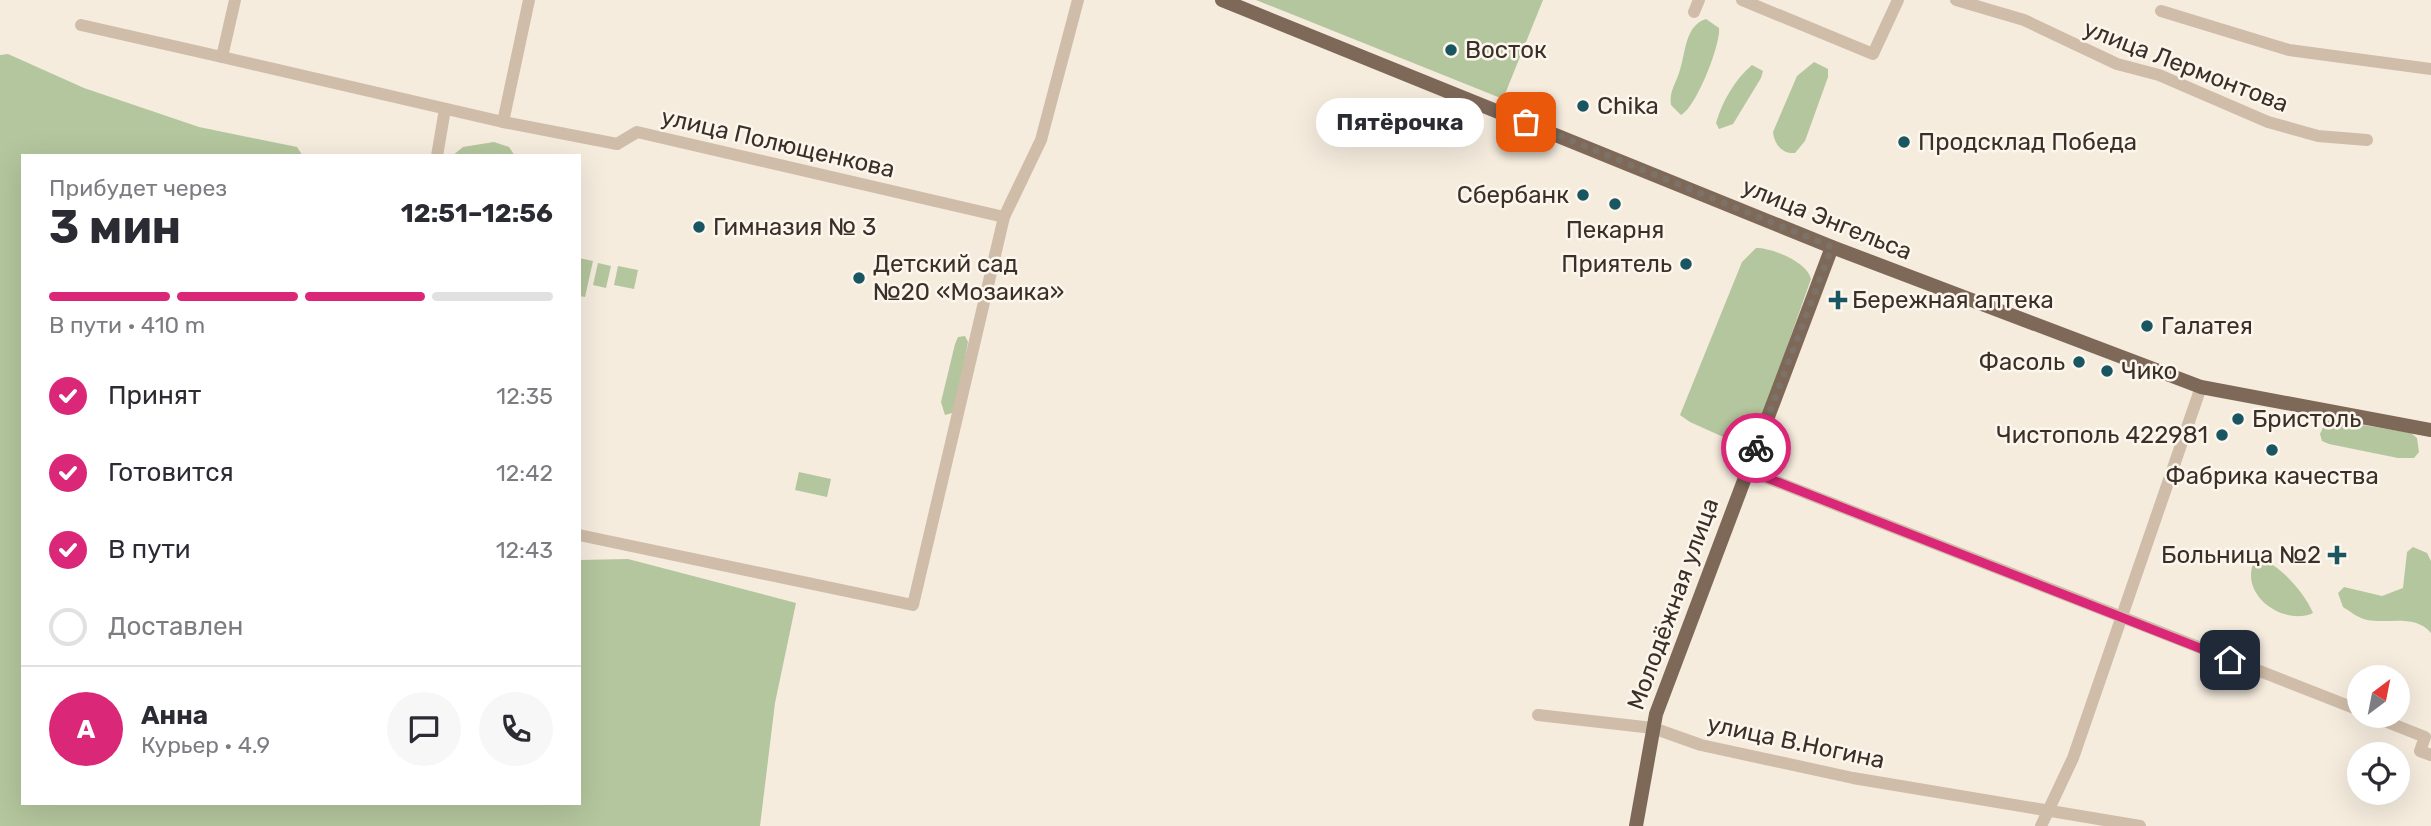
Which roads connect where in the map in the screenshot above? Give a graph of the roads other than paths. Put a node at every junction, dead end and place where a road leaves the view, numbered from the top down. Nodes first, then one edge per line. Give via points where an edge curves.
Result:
1 (234, 0) edge
2 (529, 0) edge
3 (1078, 0) edge
4 (1222, 0) edge
5 (1742, 0) edge
6 (1899, 0) edge
7 (1956, 0) edge
8 (2161, 11) dead end
9 (81, 25) dead end
10 (222, 57) junction
11 (2431, 69) edge
12 (445, 109) junction
13 (503, 122) junction
14 (2367, 140) dead end
15 (436, 154) edge
16 (1004, 217) junction
17 (1832, 247) junction
18 (2202, 387) junction
19 (2431, 430) edge
20 (1747, 470) junction
21 (581, 535) edge
22 (2120, 618) junction
23 (2347, 705) edge
24 (1538, 715) dead end
25 (1653, 728) junction
26 (2402, 728) edge
27 (2431, 755) edge
28 (2047, 812) junction
29 (1636, 826) edge
30 (2041, 826) edge
31 (2140, 826) edge

1 - 10 street
2 - 13 street
3 - 16 street via 1041,140
4 - 17 main road, улица Энгельса
5 - 6 street via 1873,54
7 - 14 street, улица Лермонтова via 2024,20 2118,64 2158,75 2268,122 2318,136
8 - 11 street, улица Лермонтова via 2289,50
9 - 10 street, улица Полющенкова
10 - 12 street, улица Полющенкова
12 - 13 street, улица Полющенкова
12 - 15 street
13 - 16 street, улица Полющенкова via 617,144 637,132
16 - 21 street via 913,605
17 - 18 main road, улица Энгельса
17 - 20 main road, Молодёжная улица
18 - 19 main road, улица Энгельса
18 - 22 street
20 - 22 street
20 - 25 main road, Молодёжная улица
22 - 23 street
22 - 28 street via 2073,758
24 - 25 street, улица В.Ногина
25 - 28 street, улица В.Ногина via 1701,745 1853,778
25 - 29 main road, Молодёжная улица
26 - 27 street via 2425,737 2420,751
28 - 30 street
28 - 31 street, улица В.Ногина

